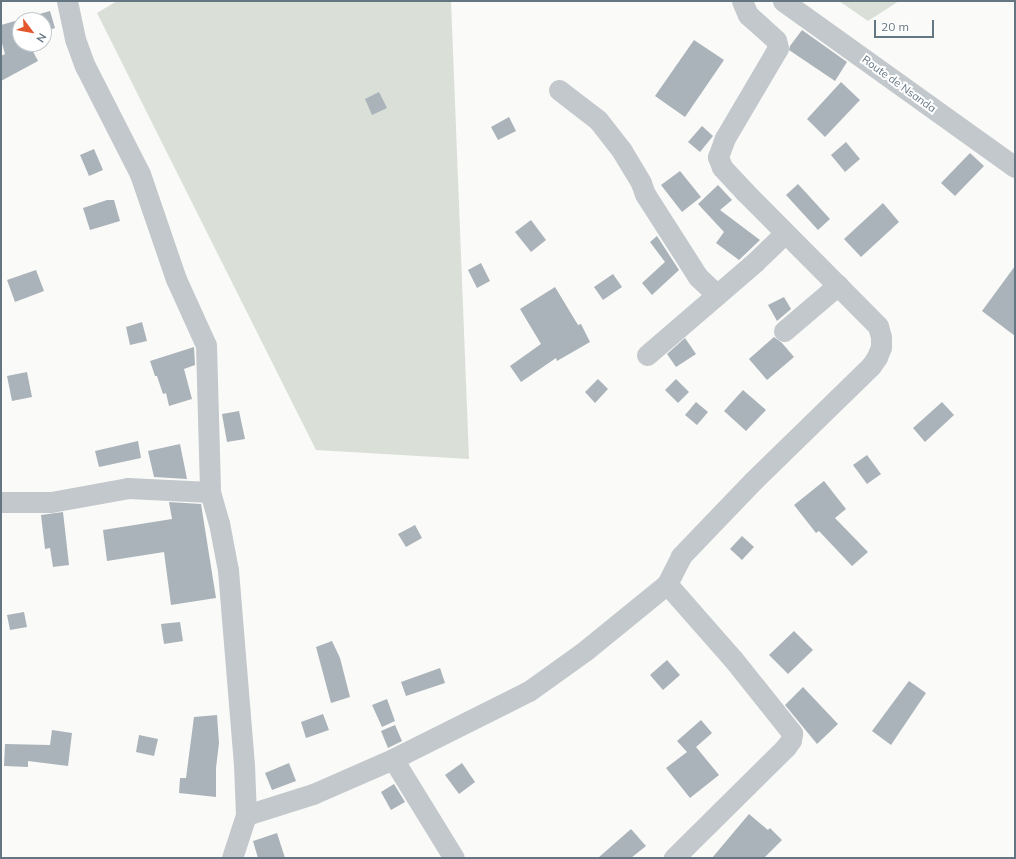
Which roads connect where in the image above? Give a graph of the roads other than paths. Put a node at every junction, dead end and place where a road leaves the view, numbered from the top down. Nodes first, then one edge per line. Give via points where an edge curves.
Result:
1 (67, 1) edge
2 (742, 1) edge
3 (783, 1) edge
4 (559, 90) dead end
5 (1015, 167) edge
6 (785, 233) junction
7 (838, 285) junction
8 (717, 295) junction
9 (784, 331) dead end
10 (647, 355) dead end
11 (210, 492) junction
12 (1, 502) edge
13 (667, 584) junction
14 (393, 759) junction
15 (246, 815) junction
16 (232, 858) edge
17 (454, 858) edge
18 (674, 858) edge

1 - 11 street via 75,39 85,66 140,174 176,279 206,345
2 - 6 street via 748,15 776,40 778,48 725,138 718,157 722,166
3 - 5 street, Route de Nsanda
4 - 8 street via 598,120 617,145 641,183 644,194 698,277
6 - 7 street
6 - 8 street
7 - 9 street
7 - 13 street via 878,326 881,347 877,357 871,366 754,480 681,556
8 - 10 street
11 - 12 street via 128,488 51,502
11 - 15 street via 228,570
13 - 14 street via 586,650 529,691
13 - 18 street via 792,733 791,740 786,746
14 - 15 street via 313,794
14 - 17 street
15 - 16 street

